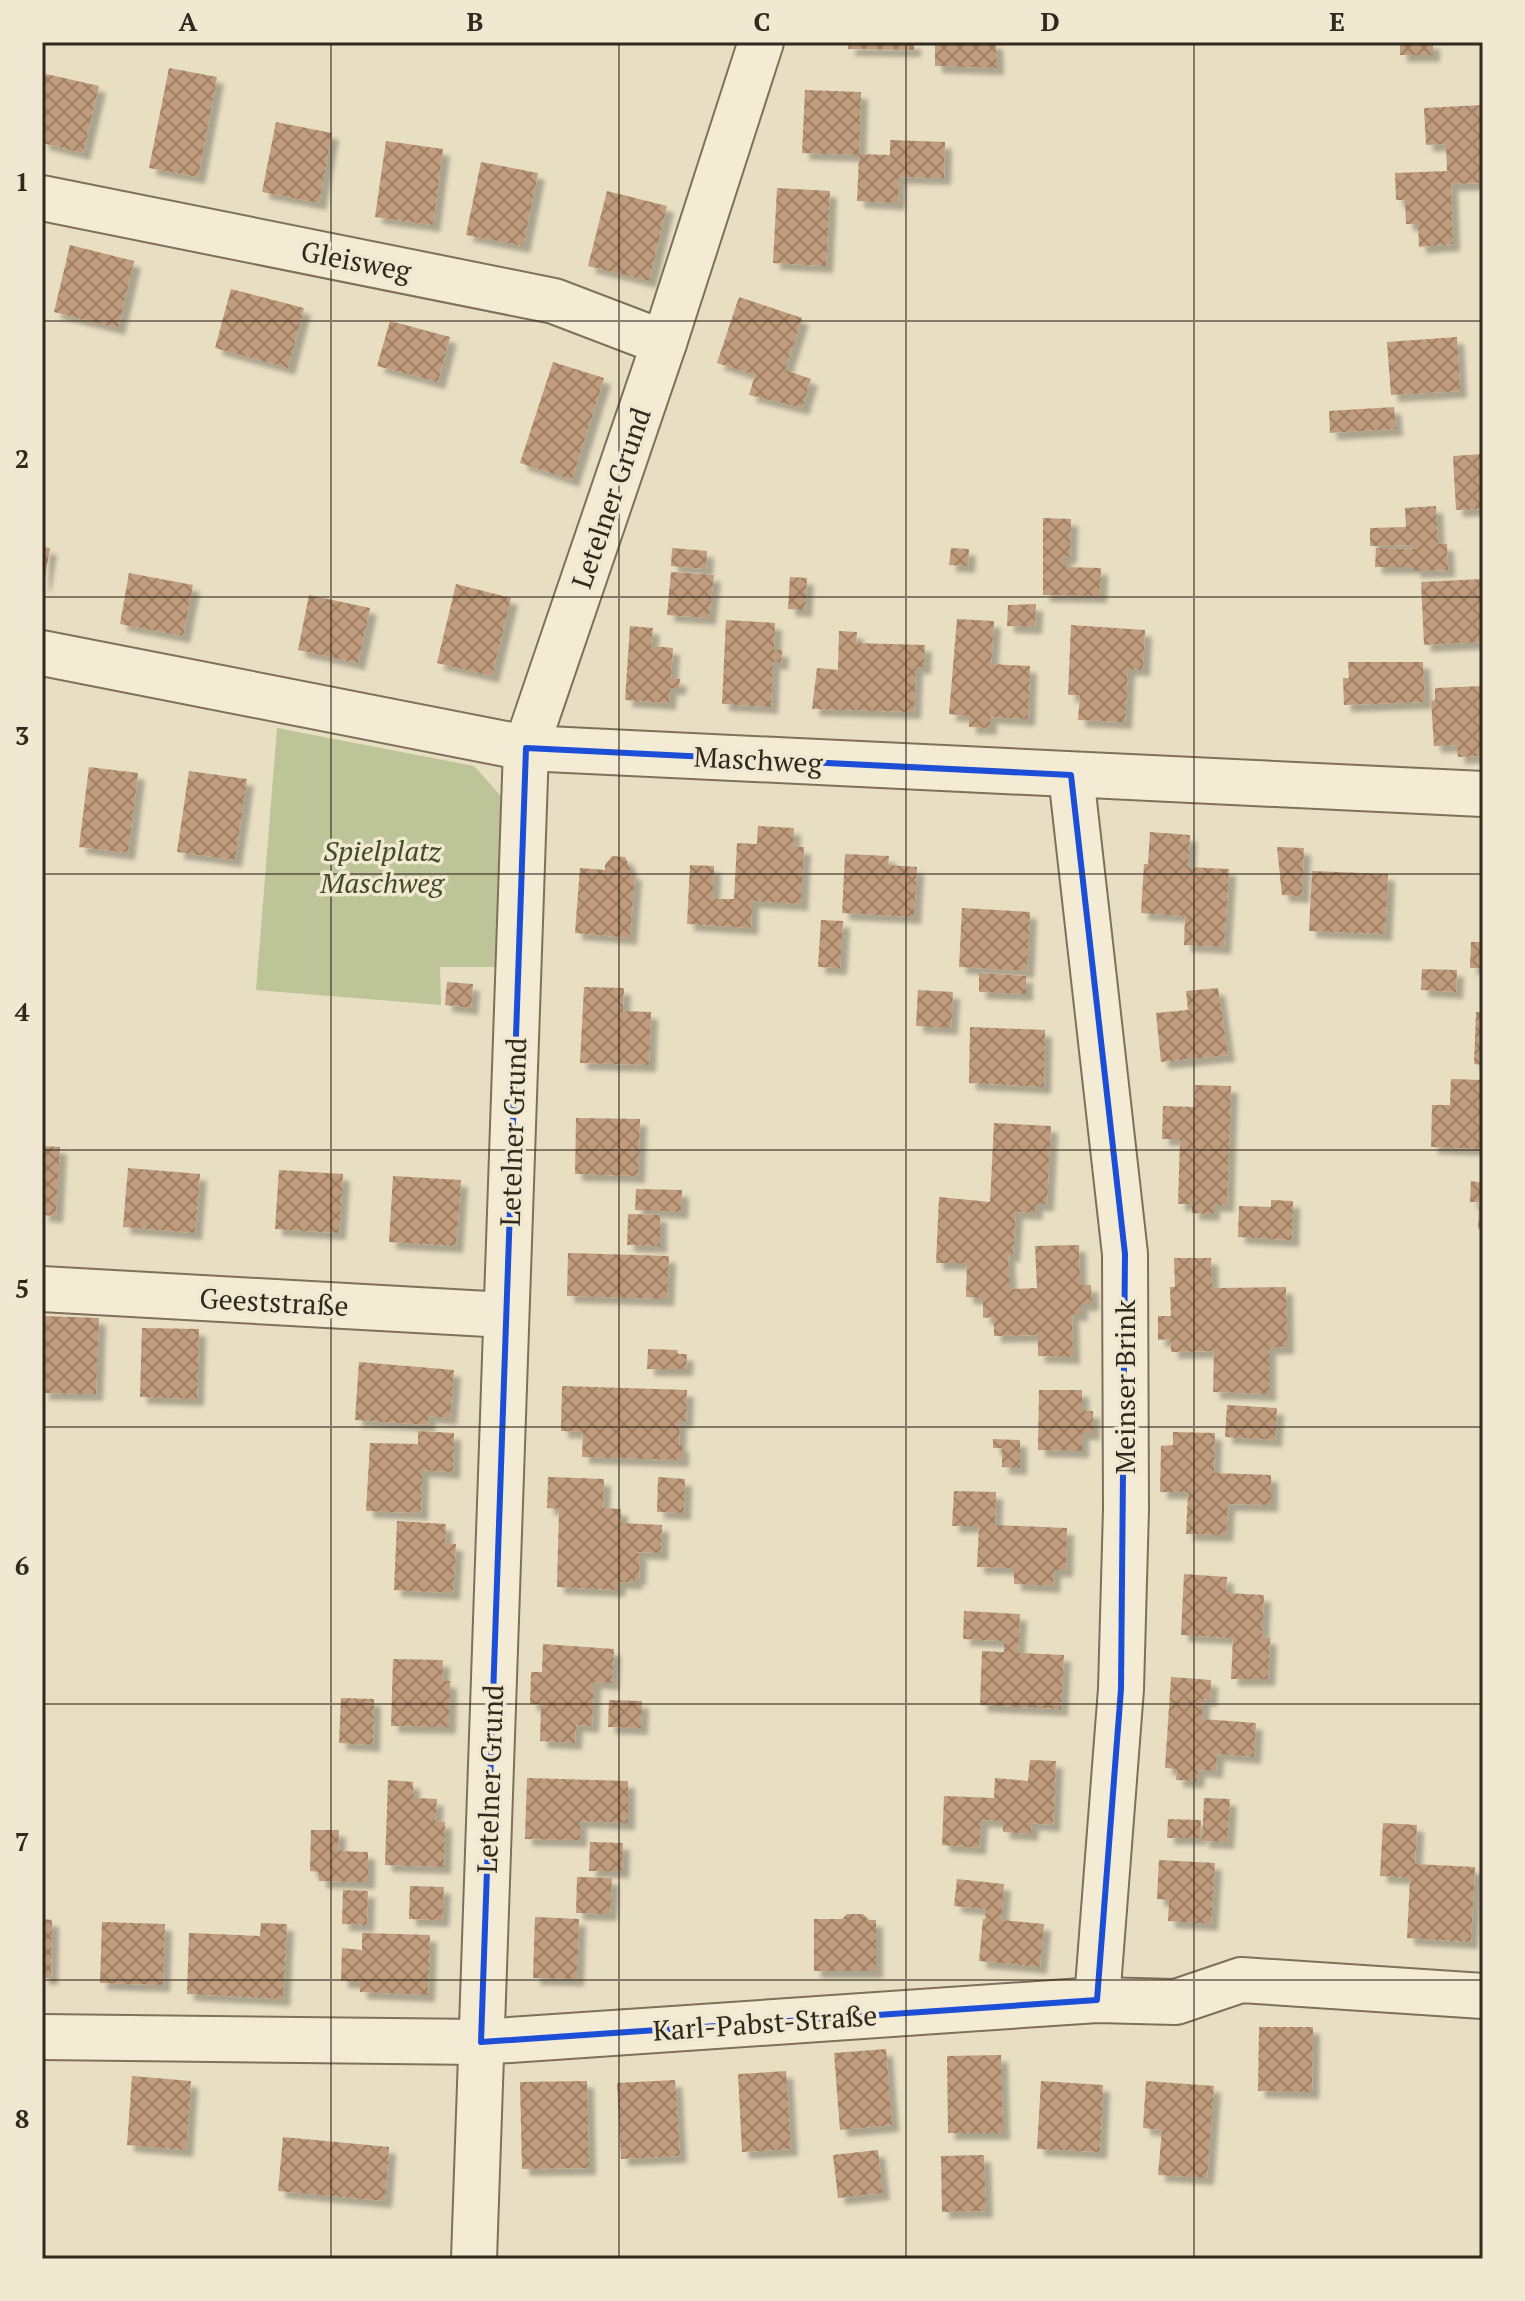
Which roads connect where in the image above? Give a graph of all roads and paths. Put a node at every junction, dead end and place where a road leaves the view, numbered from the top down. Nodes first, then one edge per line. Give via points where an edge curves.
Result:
1 (761, 42) edge
2 (42, 198) edge
3 (664, 343) junction
4 (42, 653) edge
5 (526, 748) junction
6 (1071, 775) junction
7 (1483, 794) edge
8 (42, 1289) edge
9 (506, 1315) junction
10 (1483, 1996) edge
11 (1097, 2000) junction
12 (42, 2037) edge
13 (481, 2042) junction
14 (474, 2259) edge

1 - 3 street, Letelner Grund
2 - 3 street, Gleisweg via 554,301
3 - 5 street, Letelner Grund
4 - 5 street, Maschweg
5 - 6 street, Maschweg
5 - 9 street, Letelner Grund
6 - 7 street, Maschweg
6 - 11 street, Meinser Brink via 1125,1254 1121,1689
8 - 9 street, Geeststraße
9 - 13 street, Letelner Grund
10 - 11 street, Karl-Pabst-Straße via 1241,1980 1176,2002
11 - 13 street, Karl-Pabst-Straße
12 - 13 street, Karl-Pabst-Straße
13 - 14 street, Letelner Grund

